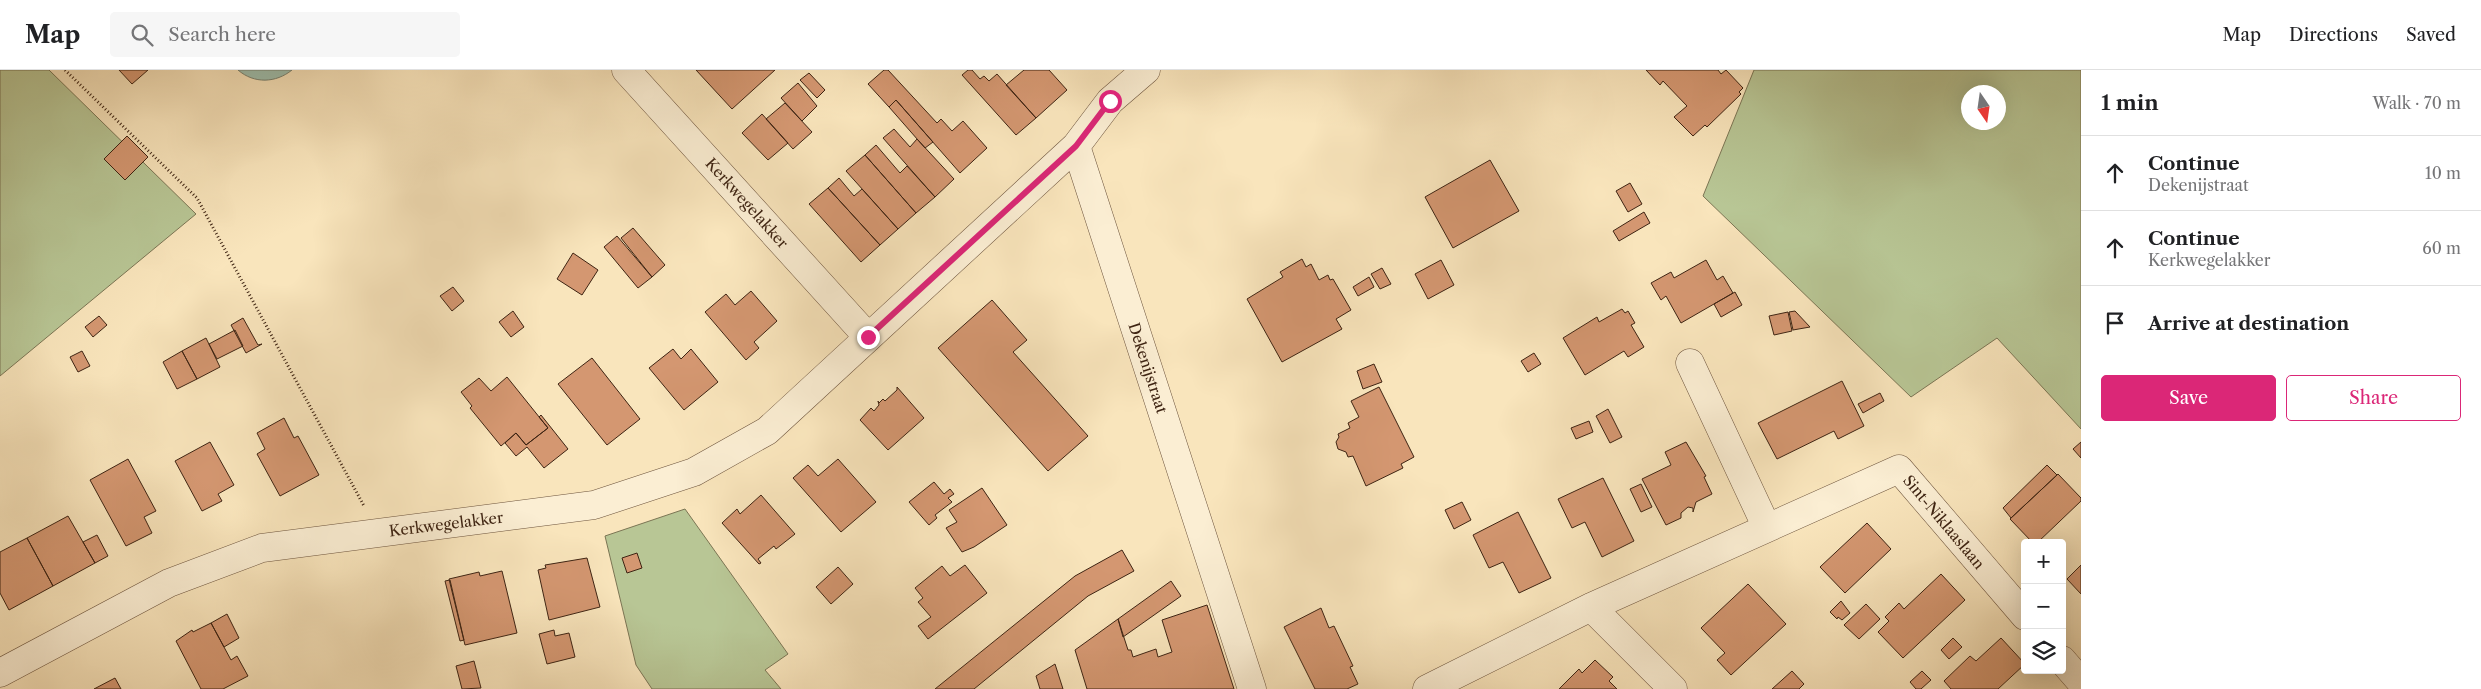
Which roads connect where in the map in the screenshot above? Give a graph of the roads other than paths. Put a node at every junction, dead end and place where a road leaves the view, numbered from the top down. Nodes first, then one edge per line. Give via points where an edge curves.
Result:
1 (626, 70) edge
2 (1146, 70) edge
3 (1076, 146) junction
4 (868, 337) junction
5 (1690, 363) dead end
6 (1768, 528) junction
7 (1591, 607) junction
8 (2021, 611) edge
9 (2066, 665) edge
10 (4, 678) edge
11 (2081, 684) edge
12 (1252, 689) edge
13 (1427, 689) edge
14 (1674, 689) edge
15 (2077, 689) edge

1 - 4 street, Kerkwegelakker
2 - 3 street via 1110,101
3 - 4 street, Kerkwegelakker
3 - 12 street, Dekenijstraat
4 - 10 street, Kerkwegelakker via 767,431 694,472 594,505 262,548 169,583
5 - 6 street
6 - 7 street, Sint-Niklaaslaan
6 - 8 street, Sint-Niklaaslaan via 1899,469
7 - 13 street, Sint-Niklaaslaan
7 - 14 street
9 - 11 street
11 - 15 street

